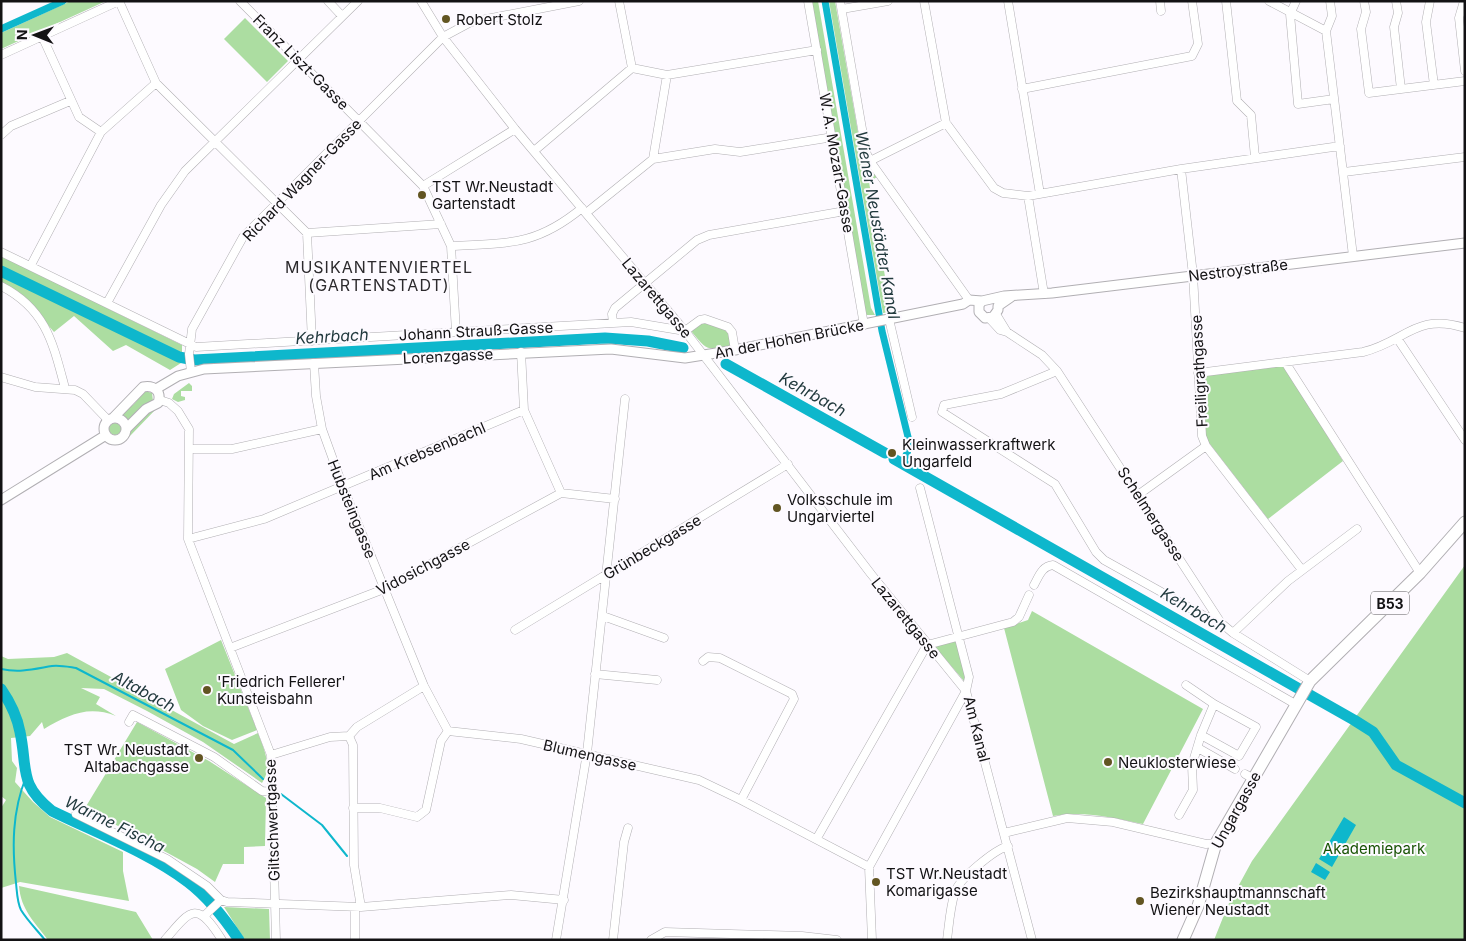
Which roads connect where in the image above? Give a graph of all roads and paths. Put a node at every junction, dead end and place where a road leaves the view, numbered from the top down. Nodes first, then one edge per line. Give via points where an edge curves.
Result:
1 (119, 1) edge
2 (240, 1) edge
3 (328, 1) edge
4 (358, 1) edge
5 (421, 1) edge
6 (580, 1) edge
7 (619, 1) edge
8 (808, 1) edge
9 (888, 1) edge
10 (924, 1) edge
11 (1008, 1) edge
12 (1160, 1) edge
13 (1192, 1) edge
14 (1226, 1) edge
15 (1270, 1) edge
16 (1296, 1) edge
17 (1330, 1) edge
18 (1364, 1) edge
19 (1396, 1) edge
20 (1430, 1) edge
21 (1464, 1) edge
22 (553, 3) edge
23 (841, 5) edge
24 (1161, 11) dead end
25 (1290, 14) junction
26 (342, 16) junction
27 (1326, 31) junction
28 (42, 36) junction
29 (442, 37) junction
30 (817, 50) junction
31 (1, 55) edge
32 (297, 60) junction
33 (632, 68) junction
34 (1465, 71) edge
35 (667, 75) junction
36 (1465, 81) edge
37 (156, 82) junction
38 (1434, 85) junction
39 (1022, 89) junction
40 (1401, 89) junction
41 (1334, 99) junction
42 (70, 101) junction
43 (360, 121) junction
44 (946, 123) junction
45 (515, 129) junction
46 (101, 132) junction
47 (1, 135) edge
48 (833, 137) junction
49 (216, 141) junction
50 (1340, 146) junction
51 (534, 151) junction
52 (1255, 157) junction
53 (1465, 157) edge
54 (653, 159) junction
55 (870, 161) junction
56 (1181, 169) junction
57 (1344, 172) junction
58 (423, 186) junction
59 (1040, 194) junction
60 (1028, 196) junction
61 (277, 201) junction
62 (584, 210) junction
63 (846, 211) junction
64 (441, 224) junction
65 (306, 233) junction
66 (1465, 243) edge
67 (452, 246) junction
68 (1, 252) edge
69 (1353, 256) junction
70 (31, 266) junction
71 (1193, 276) junction
72 (645, 283) junction
73 (1, 286) edge
74 (1044, 294) junction
75 (966, 302) junction
76 (107, 303) junction
77 (980, 304) junction
78 (994, 309) junction
79 (888, 319) junction
80 (612, 323) junction
81 (867, 324) junction
82 (1465, 328) edge
83 (685, 331) junction
84 (456, 332) junction
85 (1397, 338) junction
86 (312, 341) junction
87 (190, 344) junction
88 (735, 350) junction
89 (521, 352) junction
90 (704, 355) junction
91 (1285, 362) junction
92 (314, 363) junction
93 (190, 368) junction
94 (1057, 372) junction
95 (1198, 373) junction
96 (1, 377) edge
97 (65, 388) junction
98 (156, 389) junction
99 (625, 398) dead end
100 (160, 400) junction
101 (524, 410) junction
102 (912, 417) dead end
103 (111, 419) junction
104 (322, 428) junction
105 (126, 429) junction
106 (106, 436) junction
107 (1465, 440) edge
108 (1206, 446) junction
109 (190, 449) junction
110 (788, 464) junction
111 (342, 487) junction
112 (920, 488) dead end
113 (562, 493) junction
114 (1138, 495) junction
115 (615, 499) junction
116 (1, 500) edge
117 (1465, 522) edge
118 (1357, 528) dead end
119 (188, 539) junction
120 (1302, 570) junction
121 (1420, 573) junction
122 (607, 574) junction
123 (1034, 586) dead end
124 (384, 589) junction
125 (1028, 598) dead end
126 (603, 616) junction
127 (1216, 616) junction
128 (515, 630) dead end
129 (1233, 633) junction
130 (959, 635) junction
131 (664, 638) dead end
132 (927, 645) junction
133 (230, 648) junction
134 (703, 661) dead end
135 (595, 674) junction
136 (657, 680) dead end
137 (1186, 685) dead end
138 (424, 686) junction
139 (966, 691) junction
140 (1304, 692) junction
141 (1214, 704) junction
142 (129, 722) dead end
143 (448, 731) junction
144 (1201, 735) junction
145 (349, 736) junction
146 (1198, 748) junction
147 (587, 753) junction
148 (271, 755) junction
149 (1236, 769) dead end
150 (273, 792) junction
151 (742, 800) junction
152 (353, 808) junction
153 (76, 814) dead end
154 (1179, 815) dead end
155 (628, 828) dead end
156 (1004, 833) junction
157 (817, 838) junction
158 (1216, 843) junction
159 (1008, 846) junction
160 (869, 867) junction
161 (564, 900) junction
162 (220, 902) junction
163 (275, 903) junction
164 (358, 907) junction
165 (207, 914) junction
166 (737, 937) edge
167 (165, 940) edge
168 (222, 940) edge
169 (276, 940) edge
170 (355, 940) edge
171 (556, 940) edge
172 (612, 940) edge
173 (651, 940) edge
174 (837, 940) edge
175 (872, 940) edge
176 (947, 940) edge
177 (1032, 940) edge
178 (1183, 940) edge

1 - 28 street
1 - 37 street
2 - 32 street, Franz Liszt-Gasse
3 - 26 street
4 - 26 street
5 - 29 street, Lazarettgasse
6 - 22 street, Richard Wagner-Gasse
7 - 33 street
8 - 30 street, W. A. Mozart-Gasse
9 - 23 street
10 - 44 street
11 - 39 street
12 - 24 street
13 - 39 street via 1198,44 1192,56
14 - 52 street via 1237,101 1251,115
15 - 25 street
16 - 25 street
17 - 27 street via 1332,16
18 - 40 street via 1366,12 1361,29 1369,93
19 - 40 street via 1398,13 1394,27
20 - 38 street via 1426,22
21 - 34 street via 1459,18
22 - 29 street, Richard Wagner-Gasse via 471,22
23 - 55 street
25 - 27 street
25 - 41 street via 1298,104
26 - 32 street
27 - 41 street
28 - 31 street
28 - 42 street
29 - 43 street, Richard Wagner-Gasse
29 - 45 street, Lazarettgasse
30 - 35 street
30 - 48 street, W. A. Mozart-Gasse
32 - 43 street, Franz Liszt-Gasse
32 - 49 street
33 - 35 street
33 - 51 street
35 - 54 street
36 - 38 street
37 - 46 street
37 - 49 street
38 - 40 street
39 - 59 street
41 - 50 street
42 - 46 street via 79,117
42 - 47 street via 10,126
43 - 58 street, Franz Liszt-Gasse
43 - 61 street, Richard Wagner-Gasse
44 - 55 street
44 - 60 street via 994,188 1003,193
45 - 51 street, Lazarettgasse
45 - 58 street
46 - 70 street
48 - 54 street via 740,152 715,149
48 - 63 street, W. A. Mozart-Gasse
49 - 61 street
49 - 76 street via 185,171 161,205
50 - 52 street
50 - 57 street
51 - 62 street, Lazarettgasse
52 - 56 street
53 - 57 street
54 - 62 street
55 - 75 street via 961,288
56 - 59 street
56 - 71 street, Freiligrathgasse
57 - 69 street
58 - 64 street, Franz Liszt-Gasse
59 - 60 street
60 - 74 street
61 - 65 street
61 - 87 street, Richard Wagner-Gasse via 243,237 192,329
62 - 67 street via 538,236 512,242
62 - 72 street, Lazarettgasse
63 - 72 street via 709,235 697,240
63 - 81 street, W. A. Mozart-Gasse
64 - 65 street
64 - 67 street, Franz Liszt-Gasse
65 - 86 street
66 - 69 street, Nestroystraße
67 - 84 street, Franz Liszt-Gasse
68 - 70 street, Johann Strauß-Gasse
69 - 71 street, Nestroystraße
70 - 76 street, Johann Strauß-Gasse
71 - 74 street, Nestroystraße
71 - 95 street, Freiligrathgasse
72 - 80 street via 615,308
72 - 83 street, Lazarettgasse
73 - 97 street via 14,293 43,322 54,345
74 - 78 street, Nestroystraße via 1004,296
75 - 77 street, An der Hohen Brücke
75 - 79 street, An der Hohen Brücke
76 - 87 street, Johann Strauß-Gasse
77 - 78 street, Nestroystraße
77 - 78 street via 981,315
78 - 94 street, Schelmergasse via 1000,330 1042,355
79 - 81 street, An der Hohen Brücke
79 - 102 street
80 - 83 street, Johann Strauß-Gasse via 639,323
80 - 84 street, Johann Strauß-Gasse
81 - 88 street, An der Hohen Brücke
82 - 85 street via 1453,324 1429,324
83 - 88 street via 705,319 728,327
83 - 90 street, Lazarettgasse
84 - 86 street, Johann Strauß-Gasse
85 - 91 street via 1381,348 1363,352
85 - 107 street
86 - 87 street, Johann Strauß-Gasse via 196,347
87 - 93 street, Richard Wagner-Gasse
88 - 90 street, An der Hohen Brücke
89 - 90 street, Lorenzgasse via 611,348 675,357
89 - 92 street, Lorenzgasse
89 - 101 street
90 - 110 street, Lazarettgasse
91 - 95 street
91 - 121 street
92 - 93 street, Lorenzgasse
92 - 104 street, Hubsteingasse
93 - 98 street, Lorenzgasse
94 - 114 street, Schelmergasse
94 - 127 street via 1001,394 944,405 942,412 1055,484 1104,560 1206,617
95 - 108 street, Freiligrathgasse via 1202,436
96 - 97 street via 35,388
97 - 103 street via 83,394
98 - 100 street
98 - 103 street, Lorenzgasse via 143,387
99 - 115 street
100 - 105 street
100 - 109 street, Giltschwertgasse via 169,403 184,418 189,429
101 - 111 street, Am Krebsenbachl
101 - 113 street
103 - 105 street via 122,420
103 - 106 street via 104,427
104 - 109 street via 232,449
104 - 111 street, Hubsteingasse
105 - 106 street via 120,439 112,440
106 - 116 street
108 - 114 street
108 - 120 street, Freiligrathgasse
109 - 119 street, Giltschwertgasse
110 - 122 street, Grünbeckgasse
110 - 132 street, Lazarettgasse
111 - 119 street, Am Krebsenbachl via 264,519
111 - 124 street, Hubsteingasse
112 - 130 street, Am Kanal
113 - 115 street
113 - 124 street, Vidosichgasse
114 - 127 street, Schelmergasse
115 - 122 street
117 - 121 main road, B53
118 - 120 street
119 - 133 street, Giltschwertgasse
120 - 129 street
121 - 140 main road, B53
122 - 126 street
122 - 128 street, Grünbeckgasse
123 - 140 street via 1042,569 1054,565
124 - 133 street, Vidosichgasse
124 - 138 street, Hubsteingasse
125 - 130 street via 1013,622
126 - 131 street
126 - 135 street
127 - 129 street, Schelmergasse
129 - 140 street, Schelmergasse
130 - 132 street
130 - 139 street, Am Kanal via 969,677
132 - 139 street, Lazarettgasse
132 - 157 street
133 - 148 street, Giltschwertgasse
134 - 151 street via 708,657 720,658 792,694 794,699
135 - 136 street
135 - 147 street
137 - 141 street
138 - 143 street, Hubsteingasse
138 - 145 street via 357,727
139 - 156 street, Am Kanal
139 - 160 street
140 - 158 main road, Ungargasse / B53 via 1249,776
141 - 144 street
141 - 144 street, Ungargasse via 1256,727 1239,756
142 - 150 street via 133,715 214,757 262,791
143 - 147 street, Blumengasse via 521,739
143 - 152 street via 441,741 426,810 417,817 380,808
144 - 146 street
145 - 148 street via 330,737
145 - 152 street via 353,745
146 - 149 street
146 - 154 street via 1192,765 1193,790
147 - 151 street, Blumengasse via 699,780
147 - 161 street
148 - 150 street, Giltschwertgasse
150 - 163 street, Giltschwertgasse
151 - 157 street, Blumengasse
152 - 164 street
153 - 162 street via 168,859 207,886
155 - 172 street
156 - 158 street via 1067,818 1113,822 1206,844
156 - 159 street, Am Kanal
157 - 160 street, Blumengasse
158 - 178 main road, Ungargasse / B53 via 1198,906
159 - 176 street via 998,849 959,884
159 - 177 street, Am Kanal
160 - 175 street
161 - 164 street via 528,894
161 - 171 street
162 - 163 street
162 - 165 street
163 - 164 street
163 - 169 street, Giltschwertgasse
164 - 170 street
165 - 167 street via 187,915
165 - 168 street
166 - 173 street via 665,932
166 - 174 street via 802,936

